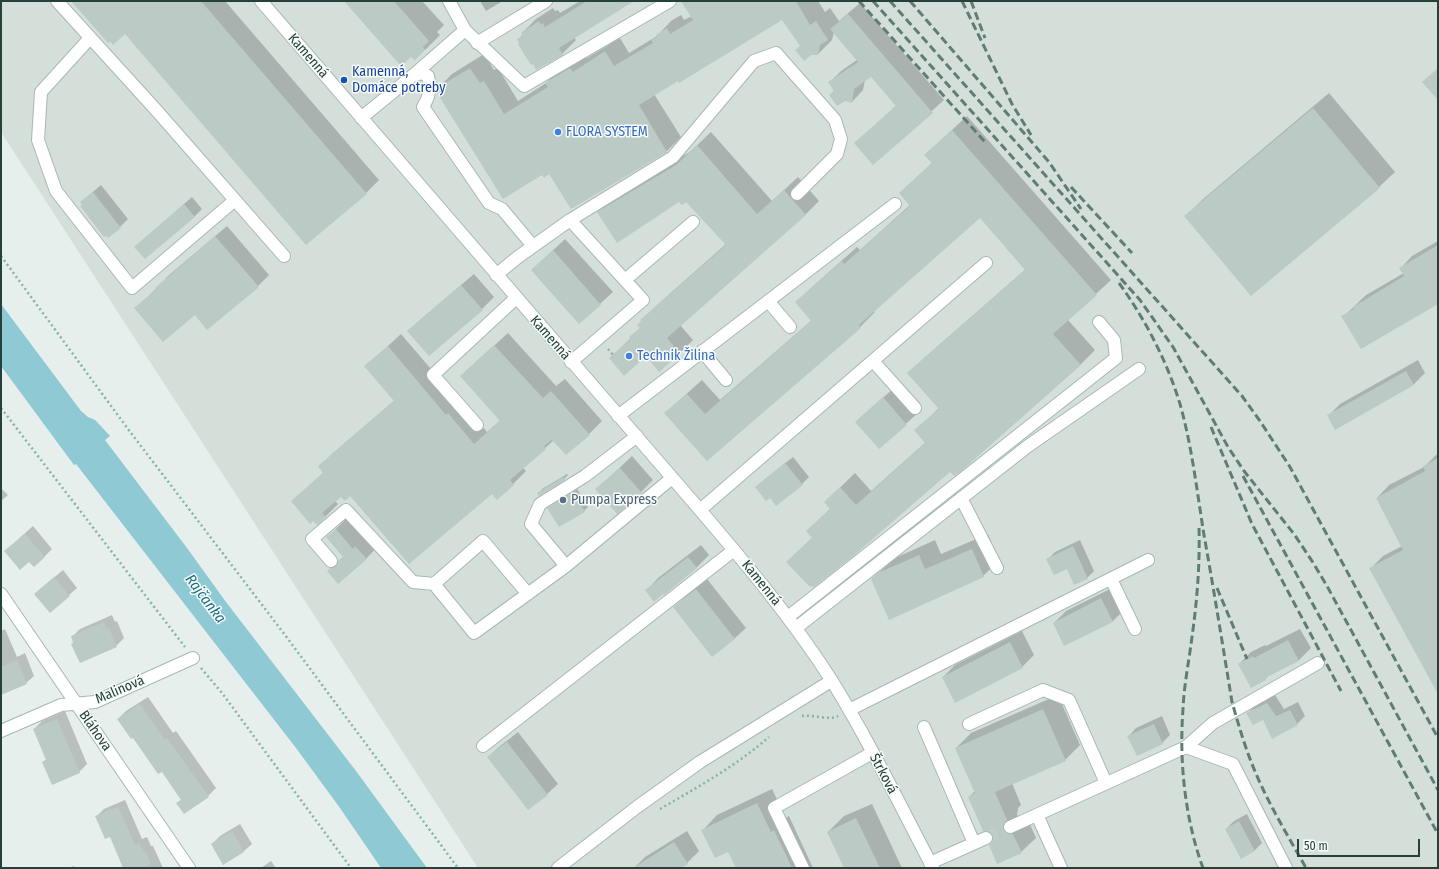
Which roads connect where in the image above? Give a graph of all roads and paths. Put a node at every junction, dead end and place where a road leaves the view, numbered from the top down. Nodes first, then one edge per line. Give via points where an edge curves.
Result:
1 (57, 1) edge
2 (261, 1) edge
3 (449, 1) edge
4 (546, 1) edge
5 (670, 1) edge
6 (465, 30) junction
7 (90, 38) junction
8 (477, 43) junction
9 (412, 76) junction
10 (361, 118) junction
11 (797, 194) dead end
12 (235, 200) junction
13 (895, 204) dead end
14 (570, 220) junction
15 (693, 222) dead end
16 (533, 246) junction
17 (1, 256) edge
18 (284, 256) dead end
19 (986, 263) dead end
20 (496, 275) junction
21 (625, 280) junction
22 (516, 298) junction
23 (768, 301) junction
24 (1099, 322) dead end
25 (790, 327) dead end
26 (702, 351) junction
27 (873, 361) junction
28 (571, 362) junction
29 (1139, 369) dead end
30 (726, 380) dead end
31 (1, 408) edge
32 (915, 408) dead end
33 (618, 416) junction
34 (477, 425) dead end
35 (637, 436) junction
36 (672, 478) junction
37 (961, 498) junction
38 (700, 510) junction
39 (734, 550) junction
40 (1148, 560) dead end
41 (331, 561) dead end
42 (566, 566) junction
43 (997, 568) dead end
44 (1111, 579) junction
45 (434, 584) junction
46 (1, 594) edge
47 (528, 594) junction
48 (788, 617) junction
49 (796, 628) junction
50 (1135, 629) dead end
51 (193, 658) junction
52 (1318, 663) dead end
53 (832, 681) junction
54 (76, 703) junction
55 (849, 710) junction
56 (798, 717) dead end
57 (969, 724) dead end
58 (924, 727) dead end
59 (1, 731) edge
60 (773, 734) dead end
61 (483, 746) dead end
62 (1186, 747) junction
63 (872, 753) junction
64 (1106, 783) junction
65 (655, 812) dead end
66 (1037, 815) junction
67 (1010, 827) tunnel mouth
68 (986, 838) tunnel mouth
69 (974, 843) junction
70 (931, 866) edge
71 (190, 868) edge
72 (351, 868) edge
73 (458, 868) edge
74 (558, 868) edge
75 (802, 868) edge
76 (1061, 868) edge
77 (1286, 868) edge

1 - 7 street
2 - 10 street, Kamenná
3 - 6 street
4 - 8 street
5 - 8 street via 524,86
6 - 8 street
6 - 9 street
7 - 12 street
7 - 12 street via 41,92 38,140 56,191 132,288
9 - 10 street
9 - 16 street via 421,73 428,76 428,97 422,107 489,203 502,209
10 - 20 street, Kamenná
11 - 14 street via 837,154 841,139 836,120 776,53 754,62 673,157
12 - 18 street
13 - 23 street
14 - 16 street
14 - 21 street
15 - 21 street
16 - 20 street
17 - 73 path
19 - 27 street
20 - 22 street, Kamenná
21 - 28 street via 643,300
22 - 28 street, Kamenná
22 - 34 street via 433,375
23 - 25 street
23 - 26 street
24 - 48 street via 1114,340 1116,358
26 - 30 street
26 - 33 street
27 - 32 street
27 - 38 street
28 - 33 street, Kamenná
29 - 37 street via 1028,446
31 - 51 path
33 - 35 street, Kamenná
35 - 36 street, Kamenná
35 - 42 street via 586,476 540,504 531,524
36 - 38 street, Kamenná
36 - 42 street
37 - 43 street
37 - 49 street
38 - 39 street, Kamenná
39 - 48 street, Kamenná
39 - 61 street
40 - 44 street
41 - 45 street via 312,539 346,510 413,582
42 - 47 street
44 - 50 street
44 - 55 street
45 - 47 street via 474,633
45 - 47 street via 483,541
46 - 54 street, Bláhova
48 - 49 street, Kamenná
49 - 53 street, Kamenná
51 - 54 street, Malinová via 95,702
51 - 72 path via 222,693
52 - 62 street via 1213,723
53 - 55 street, Štrková
53 - 74 street via 700,762
54 - 59 street, Malinová via 61,705
54 - 71 street, Bláhova
55 - 56 path via 833,719 808,715
55 - 63 street, Štrková
57 - 64 street via 1043,690 1069,700
58 - 69 street
60 - 65 path via 718,776
62 - 64 street
62 - 77 street via 1233,764
63 - 70 street, Štrková
63 - 75 street via 774,808
64 - 66 street
66 - 67 street
66 - 76 street
68 - 69 street
69 - 70 street

